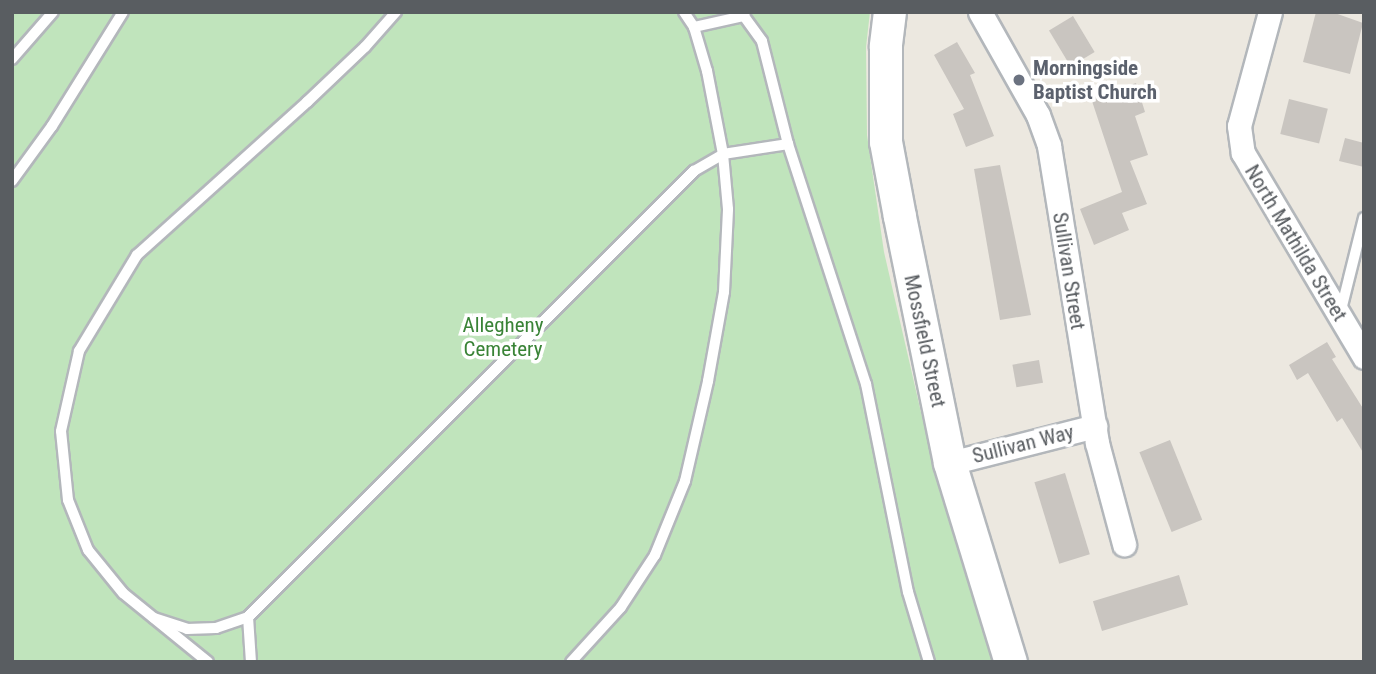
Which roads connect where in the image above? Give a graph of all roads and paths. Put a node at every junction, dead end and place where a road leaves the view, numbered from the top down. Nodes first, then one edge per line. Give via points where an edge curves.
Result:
1 (53, 12) edge
2 (123, 12) edge
3 (396, 12) edge
4 (684, 12) edge
5 (890, 12) edge
6 (980, 12) edge
7 (1270, 12) edge
8 (745, 14) edge
9 (694, 27) junction
10 (12, 59) edge
11 (788, 144) junction
12 (723, 154) junction
13 (12, 181) edge
14 (1364, 218) edge
15 (1339, 317) junction
16 (1364, 357) edge
17 (1095, 426) junction
18 (950, 463) junction
19 (1124, 544) dead end
20 (248, 617) junction
21 (154, 618) junction
22 (208, 662) edge
23 (251, 662) edge
24 (571, 662) edge
25 (929, 662) edge
26 (1010, 662) edge

1 - 10 lane
2 - 13 lane
3 - 21 lane via 307,102 138,255 79,351 61,432 68,500 88,550 123,593
4 - 9 lane
5 - 18 street, Mossfield Street via 886,142
6 - 17 street, Sullivan Street via 1038,115 1049,146
7 - 15 street, North Mathilda Street via 1239,126 1243,153
8 - 9 lane
8 - 11 lane via 762,41
9 - 12 lane
11 - 12 lane
11 - 25 lane via 866,384 908,592
12 - 20 lane via 694,171
12 - 24 lane via 728,209 724,292 685,481 655,555 621,607
14 - 15 lane
15 - 16 street, North Mathilda Street
17 - 18 street, Sullivan Way
17 - 19 street, Sullivan Street
18 - 26 street, Mossfield Street
20 - 21 lane via 216,628 187,629
20 - 23 lane
21 - 22 lane

